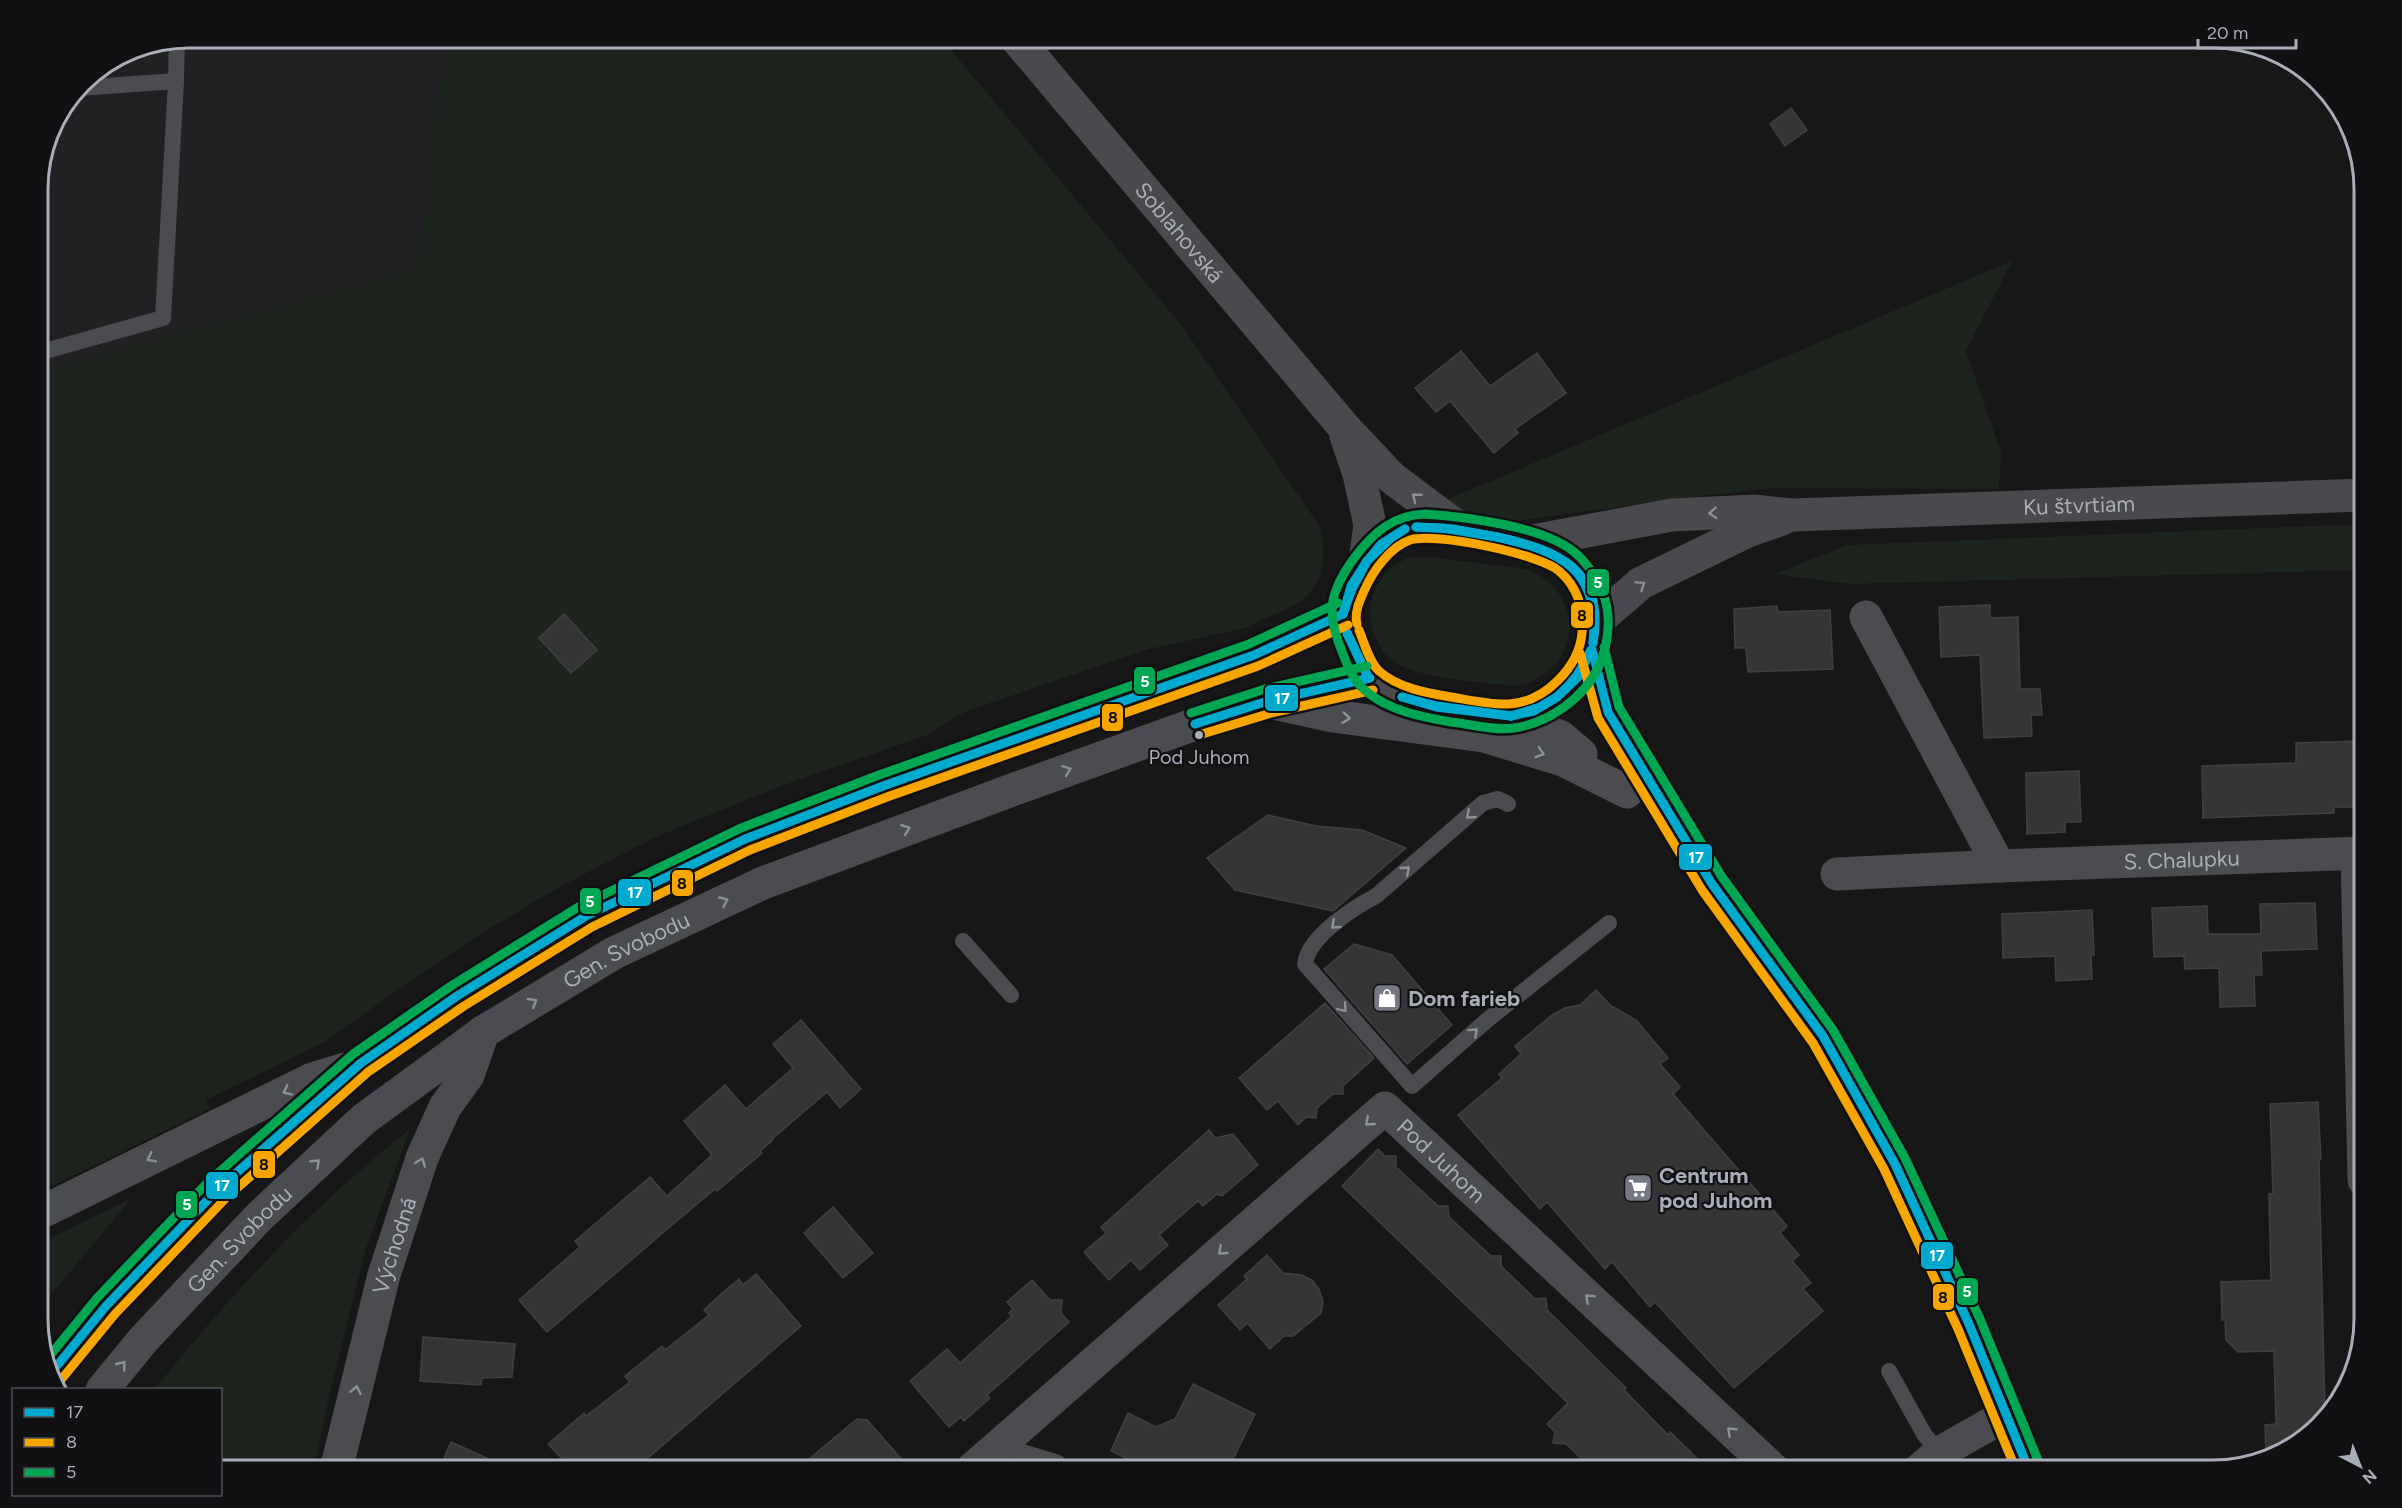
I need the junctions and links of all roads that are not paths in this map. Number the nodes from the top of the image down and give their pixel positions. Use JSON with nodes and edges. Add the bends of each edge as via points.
{"nodes":[{"id":1,"x":1024,"y":48,"type":"edge"},
{"id":2,"x":177,"y":49,"type":"edge"},
{"id":3,"x":176,"y":81,"type":"junction"},
{"id":4,"x":91,"y":87,"type":"edge"},
{"id":5,"x":48,"y":350,"type":"edge"},
{"id":6,"x":1343,"y":426,"type":"junction"},
{"id":7,"x":2354,"y":495,"type":"edge"},
{"id":8,"x":1792,"y":515,"type":"junction"},
{"id":9,"x":1463,"y":531,"type":"junction"},
{"id":10,"x":1522,"y":543,"type":"junction"},
{"id":11,"x":1365,"y":561,"type":"junction"},
{"id":12,"x":1343,"y":614,"type":"junction"},
{"id":13,"x":1866,"y":617,"type":"dead end"},
{"id":14,"x":1594,"y":636,"type":"junction"},
{"id":15,"x":1370,"y":678,"type":"junction"},
{"id":16,"x":1268,"y":701,"type":"junction"},
{"id":17,"x":1511,"y":716,"type":"junction"},
{"id":18,"x":1627,"y":792,"type":"junction"},
{"id":19,"x":1508,"y":804,"type":"dead end"},
{"id":20,"x":2354,"y":853,"type":"edge"},
{"id":21,"x":1999,"y":866,"type":"junction"},
{"id":22,"x":1837,"y":874,"type":"dead end"},
{"id":23,"x":1712,"y":884,"type":"junction"},
{"id":24,"x":1610,"y":923,"type":"dead end"},
{"id":25,"x":963,"y":941,"type":"dead end"},
{"id":26,"x":1011,"y":995,"type":"dead end"},
{"id":27,"x":483,"y":1032,"type":"junction"},
{"id":28,"x":361,"y":1063,"type":"junction"},
{"id":29,"x":48,"y":1209,"type":"edge"},
{"id":30,"x":57,"y":1366,"type":"edge"},
{"id":31,"x":1888,"y":1371,"type":"dead end"},
{"id":32,"x":103,"y":1388,"type":"edge"},
{"id":33,"x":2006,"y":1415,"type":"junction"},
{"id":34,"x":338,"y":1460,"type":"edge"},
{"id":35,"x":983,"y":1460,"type":"edge"},
{"id":36,"x":1763,"y":1460,"type":"edge"},
{"id":37,"x":1929,"y":1460,"type":"edge"},
{"id":38,"x":1932,"y":1460,"type":"edge"},
{"id":39,"x":2025,"y":1460,"type":"edge"}],
"edges":[{"from":1,"to":6,"type":"street","name":"Soblahovská"},
{"from":2,"to":3,"type":"lane"},
{"from":3,"to":4,"type":"lane"},
{"from":3,"to":5,"type":"lane","via":[[163,318]]},
{"from":9,"to":6,"type":"street","name":"Soblahovská","one_way":true,"via":[[1392,478]]},
{"from":6,"to":11,"type":"street","via":[[1370,525]]},
{"from":7,"to":8,"type":"street","name":"Ku štvrtiam"},
{"from":8,"to":10,"type":"street","name":"Ku štvrtiam","one_way":true,"via":[[1754,511],[1672,515]]},
{"from":14,"to":8,"type":"street","name":"Ku štvrtiam","one_way":true,"via":[[1641,583],[1748,531]]},
{"from":9,"to":10,"type":"street","name":"Ku štvrtiam"},
{"from":9,"to":11,"type":"street","name":"Ku štvrtiam","via":[[1406,528]]},
{"from":10,"to":14,"type":"street","name":"Ku štvrtiam","via":[[1549,550],[1579,574],[1592,598]]},
{"from":11,"to":12,"type":"street","name":"Ku štvrtiam"},
{"from":12,"to":15,"type":"street","via":[[1347,634]]},
{"from":12,"to":28,"type":"street","name":"Gen. Svobodu","via":[[1254,655],[745,839],[586,916],[457,996]]},
{"from":13,"to":21,"type":"street"},
{"from":14,"to":17,"type":"street","name":"Ku štvrtiam","via":[[1579,675],[1564,692],[1539,707]]},
{"from":14,"to":23,"type":"street","via":[[1608,712]]},
{"from":15,"to":16,"type":"street","name":"Gen. Svobodu"},
{"from":15,"to":17,"type":"street","name":"Ku štvrtiam","via":[[1421,704]]},
{"from":16,"to":18,"type":"street","one_way":true,"via":[[1332,716],[1484,736],[1563,760]]},
{"from":27,"to":16,"type":"street","name":"Gen. Svobodu","one_way":true,"via":[[614,953],[763,884],[1012,790]]},
{"from":17,"to":18,"type":"street","via":[[1561,737]]},
{"from":18,"to":23,"type":"street"},
{"from":19,"to":24,"type":"lane","one_way":true,"via":[[1498,799],[1483,803],[1376,896],[1356,907],[1316,942],[1306,952],[1305,964],[1412,1086]]},
{"from":20,"to":21,"type":"street","name":"S. Chalupku"},
{"from":21,"to":22,"type":"street","name":"S. Chalupku"},
{"from":23,"to":33,"type":"street","via":[[1823,1036],[1895,1164],[1969,1323]]},
{"from":25,"to":26,"type":"lane"},
{"from":32,"to":27,"type":"street","name":"Gen. Svobodu","one_way":true,"via":[[259,1217],[364,1119]]},
{"from":34,"to":27,"type":"street","name":"Východná","one_way":true,"via":[[384,1275],[422,1158],[446,1107],[468,1075]]},
{"from":28,"to":29,"type":"street","one_way":true,"via":[[312,1079]]},
{"from":28,"to":30,"type":"street","name":"Gen. Svobodu","via":[[218,1189],[106,1306]]},
{"from":31,"to":37,"type":"lane","via":[[1924,1434]]},
{"from":33,"to":38,"type":"street"},
{"from":33,"to":39,"type":"street"},
{"from":36,"to":35,"type":"street","name":"Pod Juhom","one_way":true,"via":[[1385,1108]]}]}
